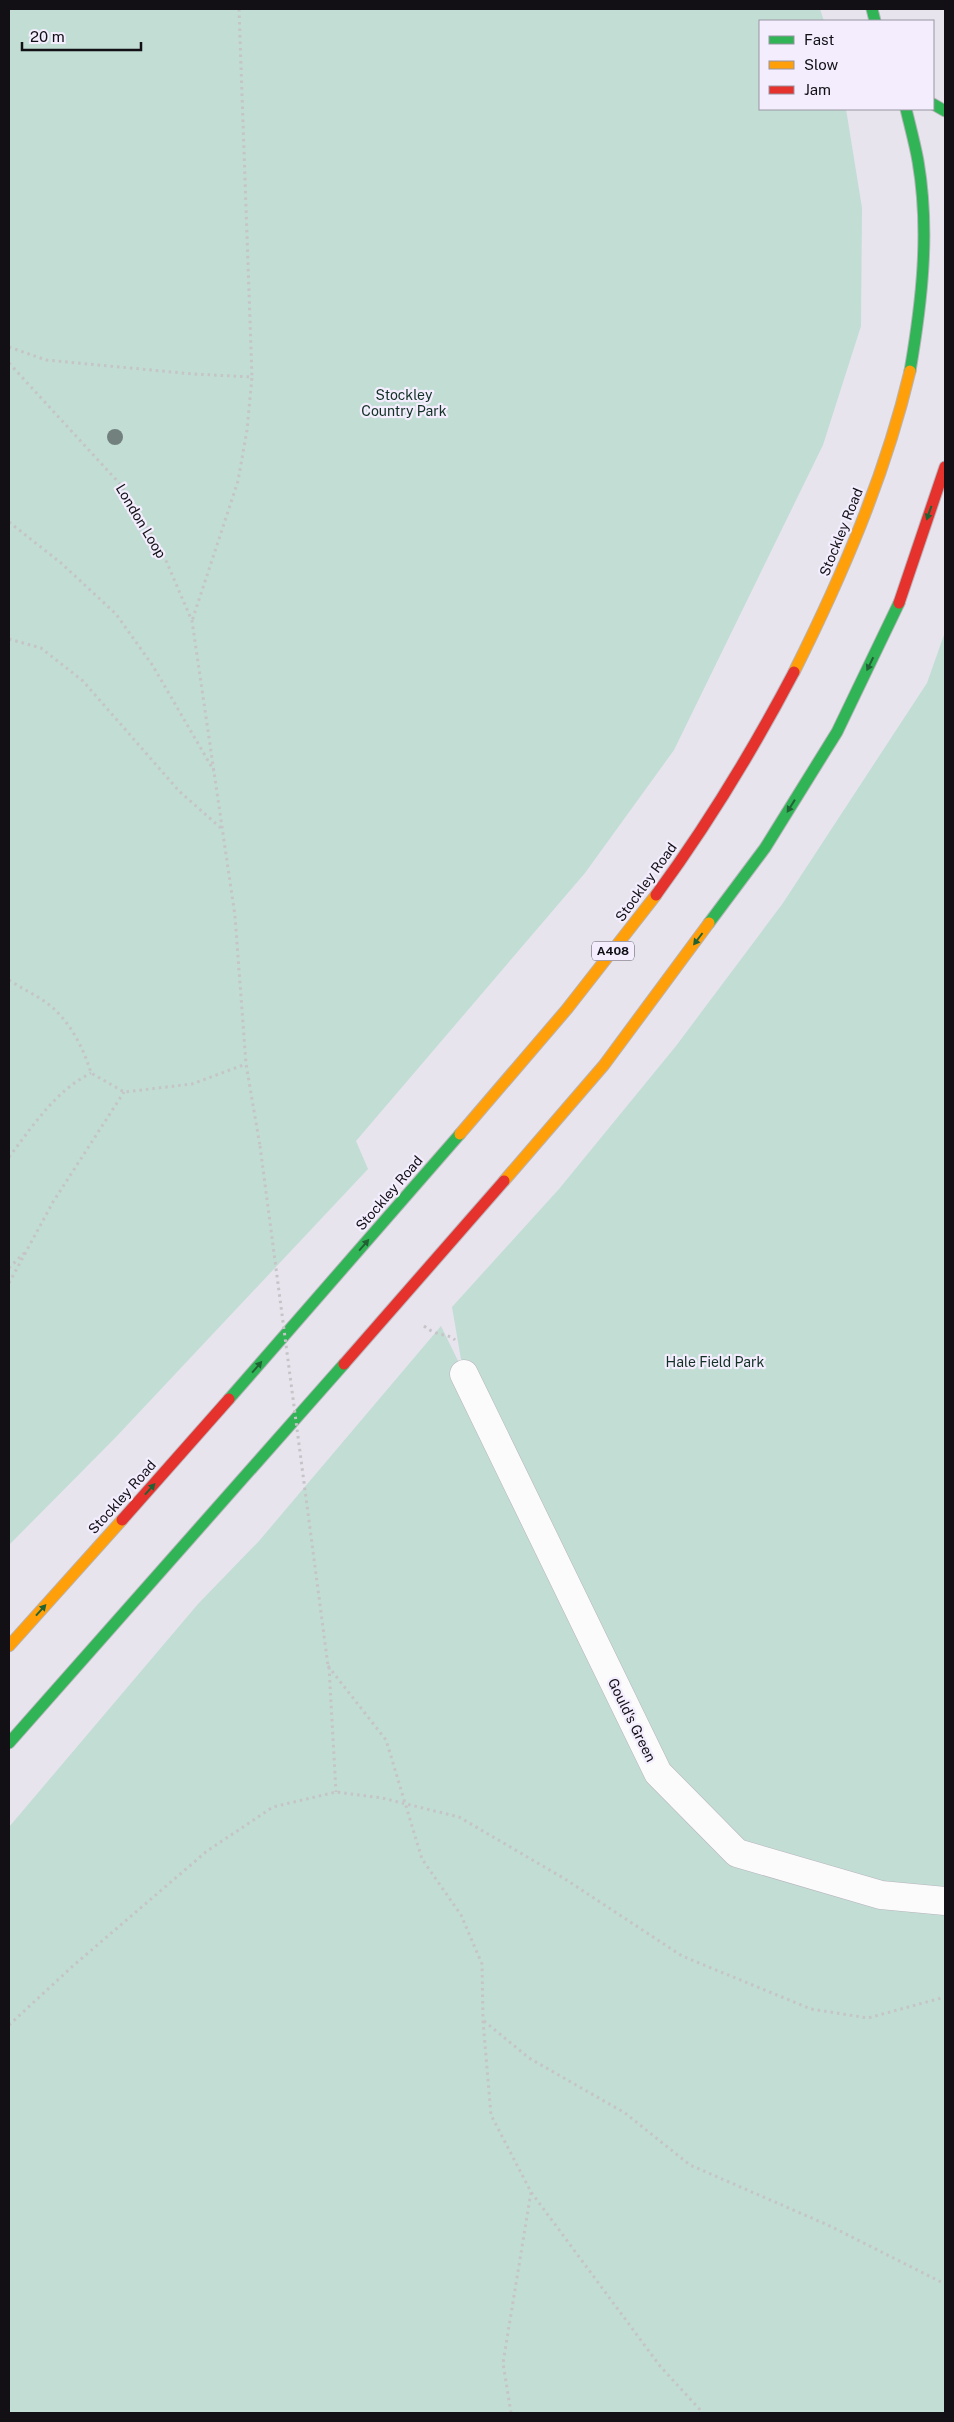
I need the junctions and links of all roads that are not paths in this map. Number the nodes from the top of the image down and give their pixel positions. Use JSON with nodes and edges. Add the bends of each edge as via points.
{"nodes":[{"id":1,"x":934,"y":105,"type":"edge"},
{"id":2,"x":906,"y":110,"type":"edge"},
{"id":3,"x":945,"y":111,"type":"edge"},
{"id":4,"x":945,"y":467,"type":"edge"},
{"id":5,"x":464,"y":1374,"type":"dead end"},
{"id":6,"x":9,"y":1646,"type":"edge"},
{"id":7,"x":9,"y":1743,"type":"edge"},
{"id":8,"x":945,"y":1901,"type":"edge"}],
"edges":[{"from":1,"to":3,"type":"main road"},
{"from":6,"to":2,"type":"main road","name":"Stockley Road","number":"A408","one_way":true,"via":[[346,1265],[590,981],[702,830],[771,718],[845,564],[893,440],[907,387],[922,300],[925,233],[921,186]]},
{"from":4,"to":7,"type":"main road","one_way":true,"via":[[897,608],[837,732],[765,848],[604,1065],[254,1468]]},
{"from":5,"to":8,"type":"street","name":"Gould's Green","via":[[658,1773],[737,1853],[881,1895]]}]}
